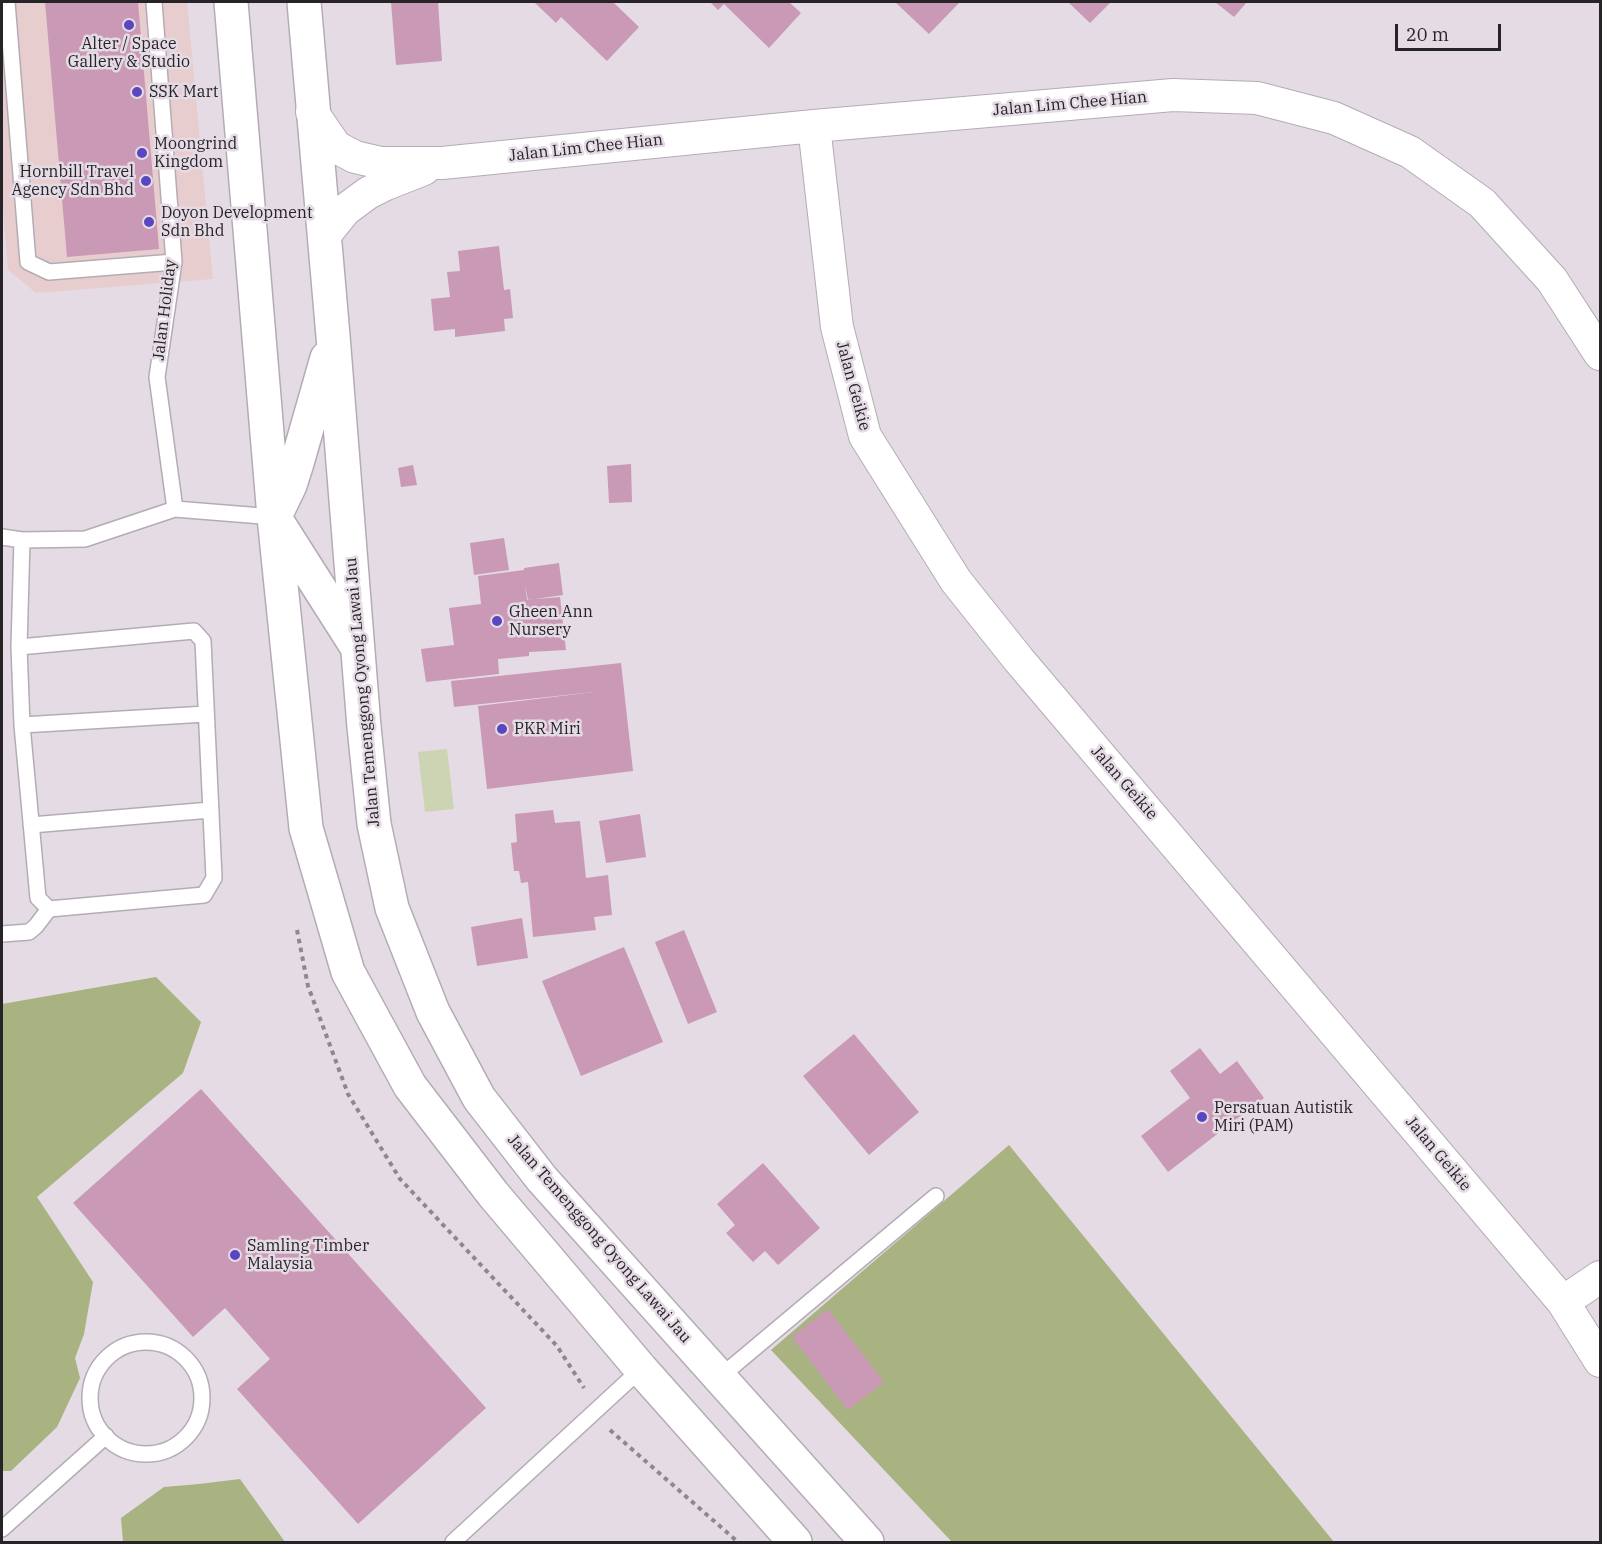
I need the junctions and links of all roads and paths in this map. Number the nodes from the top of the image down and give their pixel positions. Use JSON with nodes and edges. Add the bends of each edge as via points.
{"nodes":[{"id":1,"x":7,"y":2,"type":"edge"},
{"id":2,"x":154,"y":2,"type":"edge"},
{"id":3,"x":231,"y":2,"type":"edge"},
{"id":4,"x":304,"y":2,"type":"edge"},
{"id":5,"x":312,"y":112,"type":"junction"},
{"id":6,"x":814,"y":126,"type":"junction"},
{"id":7,"x":442,"y":163,"type":"junction"},
{"id":8,"x":324,"y":236,"type":"junction"},
{"id":9,"x":174,"y":262,"type":"junction"},
{"id":10,"x":333,"y":336,"type":"junction"},
{"id":11,"x":1600,"y":354,"type":"edge"},
{"id":12,"x":175,"y":509,"type":"junction"},
{"id":13,"x":274,"y":516,"type":"junction"},
{"id":14,"x":2,"y":537,"type":"edge"},
{"id":15,"x":22,"y":540,"type":"junction"},
{"id":16,"x":20,"y":646,"type":"junction"},
{"id":17,"x":357,"y":648,"type":"junction"},
{"id":18,"x":206,"y":714,"type":"junction"},
{"id":19,"x":22,"y":725,"type":"junction"},
{"id":20,"x":211,"y":810,"type":"junction"},
{"id":21,"x":31,"y":825,"type":"junction"},
{"id":22,"x":49,"y":909,"type":"junction"},
{"id":23,"x":2,"y":934,"type":"edge"},
{"id":24,"x":936,"y":1196,"type":"dead end"},
{"id":25,"x":1600,"y":1277,"type":"edge"},
{"id":26,"x":1563,"y":1302,"type":"junction"},
{"id":27,"x":1600,"y":1361,"type":"edge"},
{"id":28,"x":641,"y":1369,"type":"junction"},
{"id":29,"x":720,"y":1377,"type":"junction"},
{"id":30,"x":106,"y":1436,"type":"junction"},
{"id":31,"x":2,"y":1528,"type":"edge"},
{"id":32,"x":453,"y":1542,"type":"edge"},
{"id":33,"x":795,"y":1542,"type":"edge"},
{"id":34,"x":867,"y":1542,"type":"edge"}],
"edges":[{"from":1,"to":9,"type":"lane","via":[[28,262],[49,272]]},
{"from":2,"to":9,"type":"lane","name":"Jalan Holiday"},
{"from":3,"to":13,"type":"main road"},
{"from":4,"to":5,"type":"main road","name":"Jalan Temenggong Oyong Lawai Jau"},
{"from":5,"to":7,"type":"street","name":"Jalan Lim Chee Hian","via":[[336,147],[355,157],[381,163]]},
{"from":5,"to":8,"type":"main road","name":"Jalan Temenggong Oyong Lawai Jau"},
{"from":6,"to":7,"type":"street","name":"Jalan Lim Chee Hian"},
{"from":6,"to":11,"type":"street","name":"Jalan Lim Chee Hian","via":[[1173,94],[1257,98],[1334,118],[1410,152],[1482,203],[1552,280]]},
{"from":6,"to":26,"type":"street","name":"Jalan Geikie","via":[[837,327],[866,436],[956,581]]},
{"from":7,"to":8,"type":"street","name":"Jalan Lim Chee Hian","via":[[368,194],[345,210]]},
{"from":8,"to":10,"type":"main road","name":"Jalan Temenggong Oyong Lawai Jau"},
{"from":9,"to":12,"type":"lane","name":"Jalan Holiday","via":[[156,377]]},
{"from":10,"to":13,"type":"main road","via":[[290,485]]},
{"from":10,"to":17,"type":"main road","name":"Jalan Temenggong Oyong Lawai Jau"},
{"from":12,"to":13,"type":"lane"},
{"from":12,"to":15,"type":"lane","via":[[85,539]]},
{"from":13,"to":17,"type":"main road"},
{"from":13,"to":28,"type":"main road","via":[[306,828],[348,972],[410,1086],[493,1194]]},
{"from":14,"to":15,"type":"lane"},
{"from":15,"to":16,"type":"lane"},
{"from":16,"to":18,"type":"lane","via":[[194,631],[203,640]]},
{"from":16,"to":19,"type":"lane"},
{"from":17,"to":29,"type":"main road","name":"Jalan Temenggong Oyong Lawai Jau","via":[[376,834],[392,908],[433,1012],[480,1098],[542,1179]]},
{"from":18,"to":19,"type":"lane"},
{"from":18,"to":20,"type":"lane"},
{"from":19,"to":21,"type":"lane"},
{"from":20,"to":21,"type":"lane"},
{"from":20,"to":22,"type":"lane","via":[[214,878],[204,895]]},
{"from":21,"to":22,"type":"lane","via":[[38,898]]},
{"from":22,"to":23,"type":"lane","via":[[29,932]]},
{"from":24,"to":29,"type":"lane"},
{"from":25,"to":26,"type":"street"},
{"from":26,"to":27,"type":"street","name":"Jalan Geikie"},
{"from":28,"to":32,"type":"lane"},
{"from":28,"to":33,"type":"main road"},
{"from":29,"to":34,"type":"main road","name":"Jalan Temenggong Oyong Lawai Jau"},
{"from":30,"to":30,"type":"lane","via":[[92,1412],[90,1394],[95,1375],[106,1359],[122,1347],[140,1342],[160,1343],[192,1364],[203,1400],[199,1418],[177,1445],[143,1454],[126,1450]]},
{"from":30,"to":31,"type":"lane"}]}
